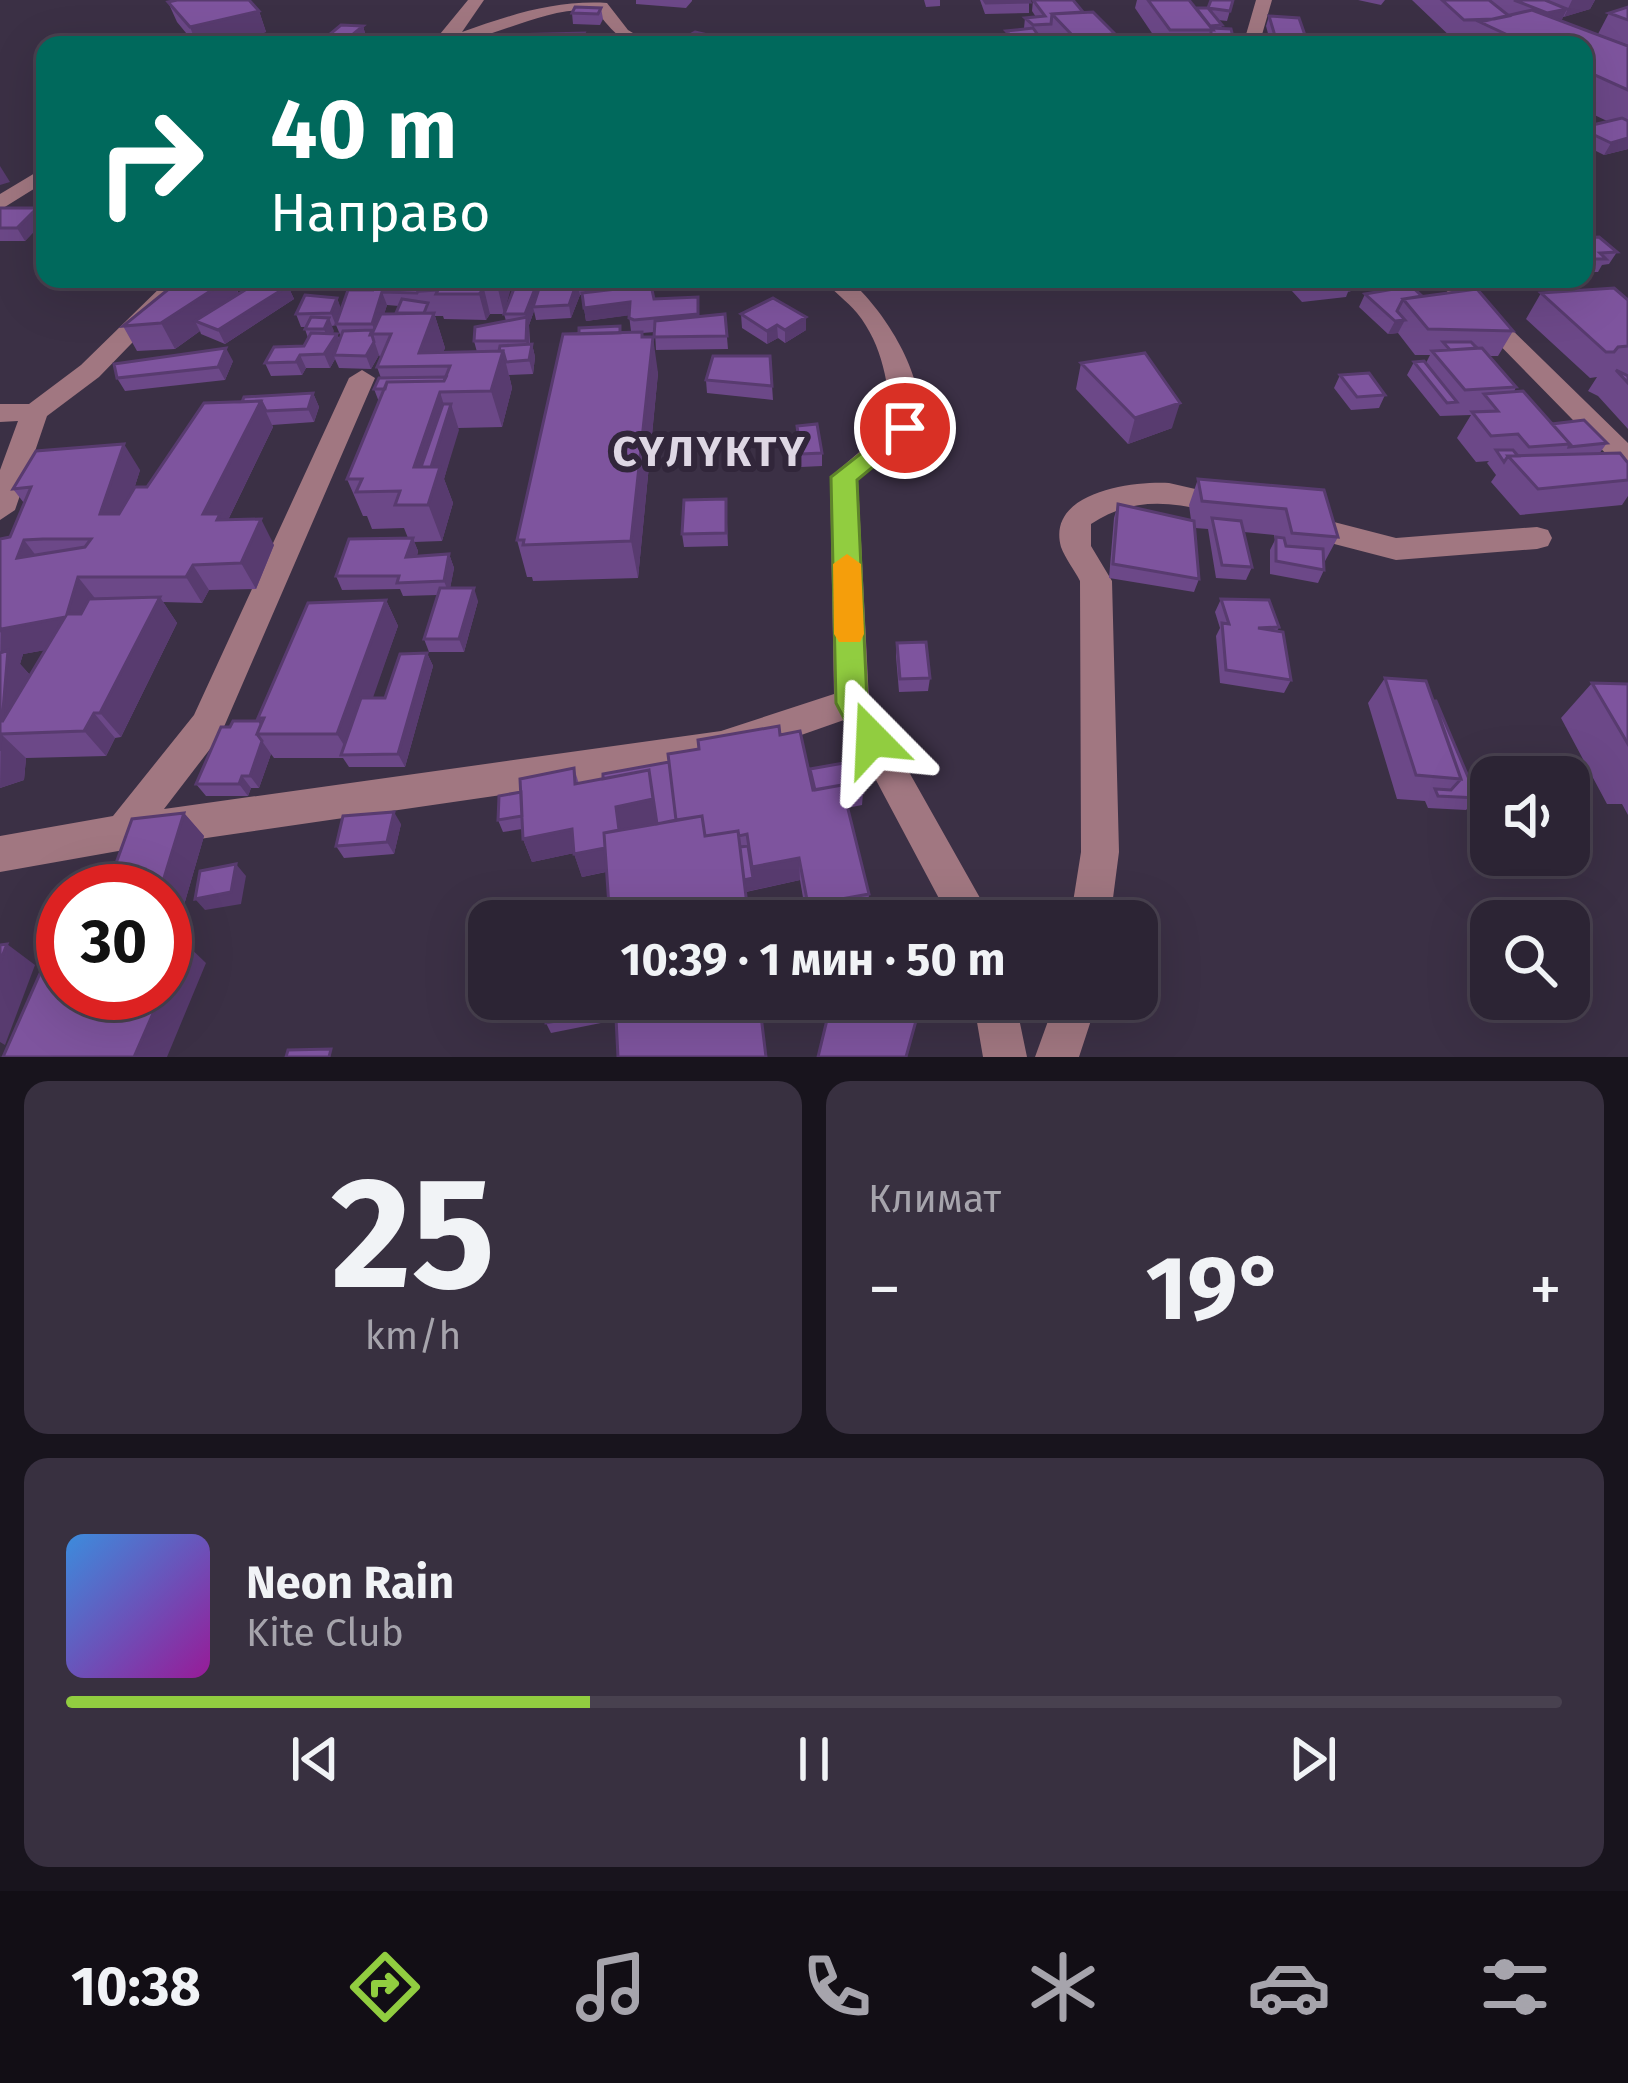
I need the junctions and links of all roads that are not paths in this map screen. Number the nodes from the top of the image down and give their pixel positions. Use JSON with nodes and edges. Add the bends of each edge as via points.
{"nodes":[{"id":1,"x":476,"y":0,"type":"edge"},
{"id":2,"x":1264,"y":0,"type":"edge"},
{"id":3,"x":448,"y":36,"type":"edge"},
{"id":4,"x":465,"y":36,"type":"edge"},
{"id":5,"x":628,"y":36,"type":"edge"},
{"id":6,"x":1254,"y":36,"type":"edge"},
{"id":7,"x":36,"y":179,"type":"edge"},
{"id":8,"x":0,"y":204,"type":"edge"},
{"id":9,"x":173,"y":288,"type":"edge"},
{"id":10,"x":847,"y":288,"type":"edge"},
{"id":11,"x":1456,"y":288,"type":"edge"},
{"id":12,"x":362,"y":378,"type":"dead end"},
{"id":13,"x":35,"y":412,"type":"junction"},
{"id":14,"x":0,"y":413,"type":"edge"},
{"id":15,"x":1628,"y":459,"type":"edge"},
{"id":16,"x":0,"y":510,"type":"edge"},
{"id":17,"x":1538,"y":538,"type":"dead end"},
{"id":18,"x":852,"y":703,"type":"junction"},
{"id":19,"x":124,"y":832,"type":"junction"},
{"id":20,"x":0,"y":854,"type":"edge"},
{"id":21,"x":961,"y":900,"type":"edge"},
{"id":22,"x":1093,"y":900,"type":"edge"},
{"id":23,"x":998,"y":1020,"type":"edge"},
{"id":24,"x":1070,"y":1020,"type":"edge"},
{"id":25,"x":1005,"y":1057,"type":"edge"},
{"id":26,"x":1057,"y":1057,"type":"edge"}],
"edges":[{"from":1,"to":3,"type":"street"},
{"from":2,"to":6,"type":"street"},
{"from":4,"to":5,"type":"street","via":[[562,3],[601,6]]},
{"from":7,"to":8,"type":"street"},
{"from":9,"to":13,"type":"street","via":[[91,371]]},
{"from":10,"to":18,"type":"street","via":[[897,357],[905,428],[844,477]]},
{"from":11,"to":15,"type":"street"},
{"from":12,"to":19,"type":"street","via":[[207,725]]},
{"from":13,"to":14,"type":"street"},
{"from":13,"to":16,"type":"street"},
{"from":17,"to":22,"type":"street","via":[[1396,549],[1162,489],[1100,501],[1076,519],[1076,546],[1096,581],[1100,852]]},
{"from":18,"to":19,"type":"street","via":[[721,747]]},
{"from":18,"to":21,"type":"street"},
{"from":19,"to":20,"type":"street"},
{"from":23,"to":25,"type":"street"},
{"from":24,"to":26,"type":"street"}]}
